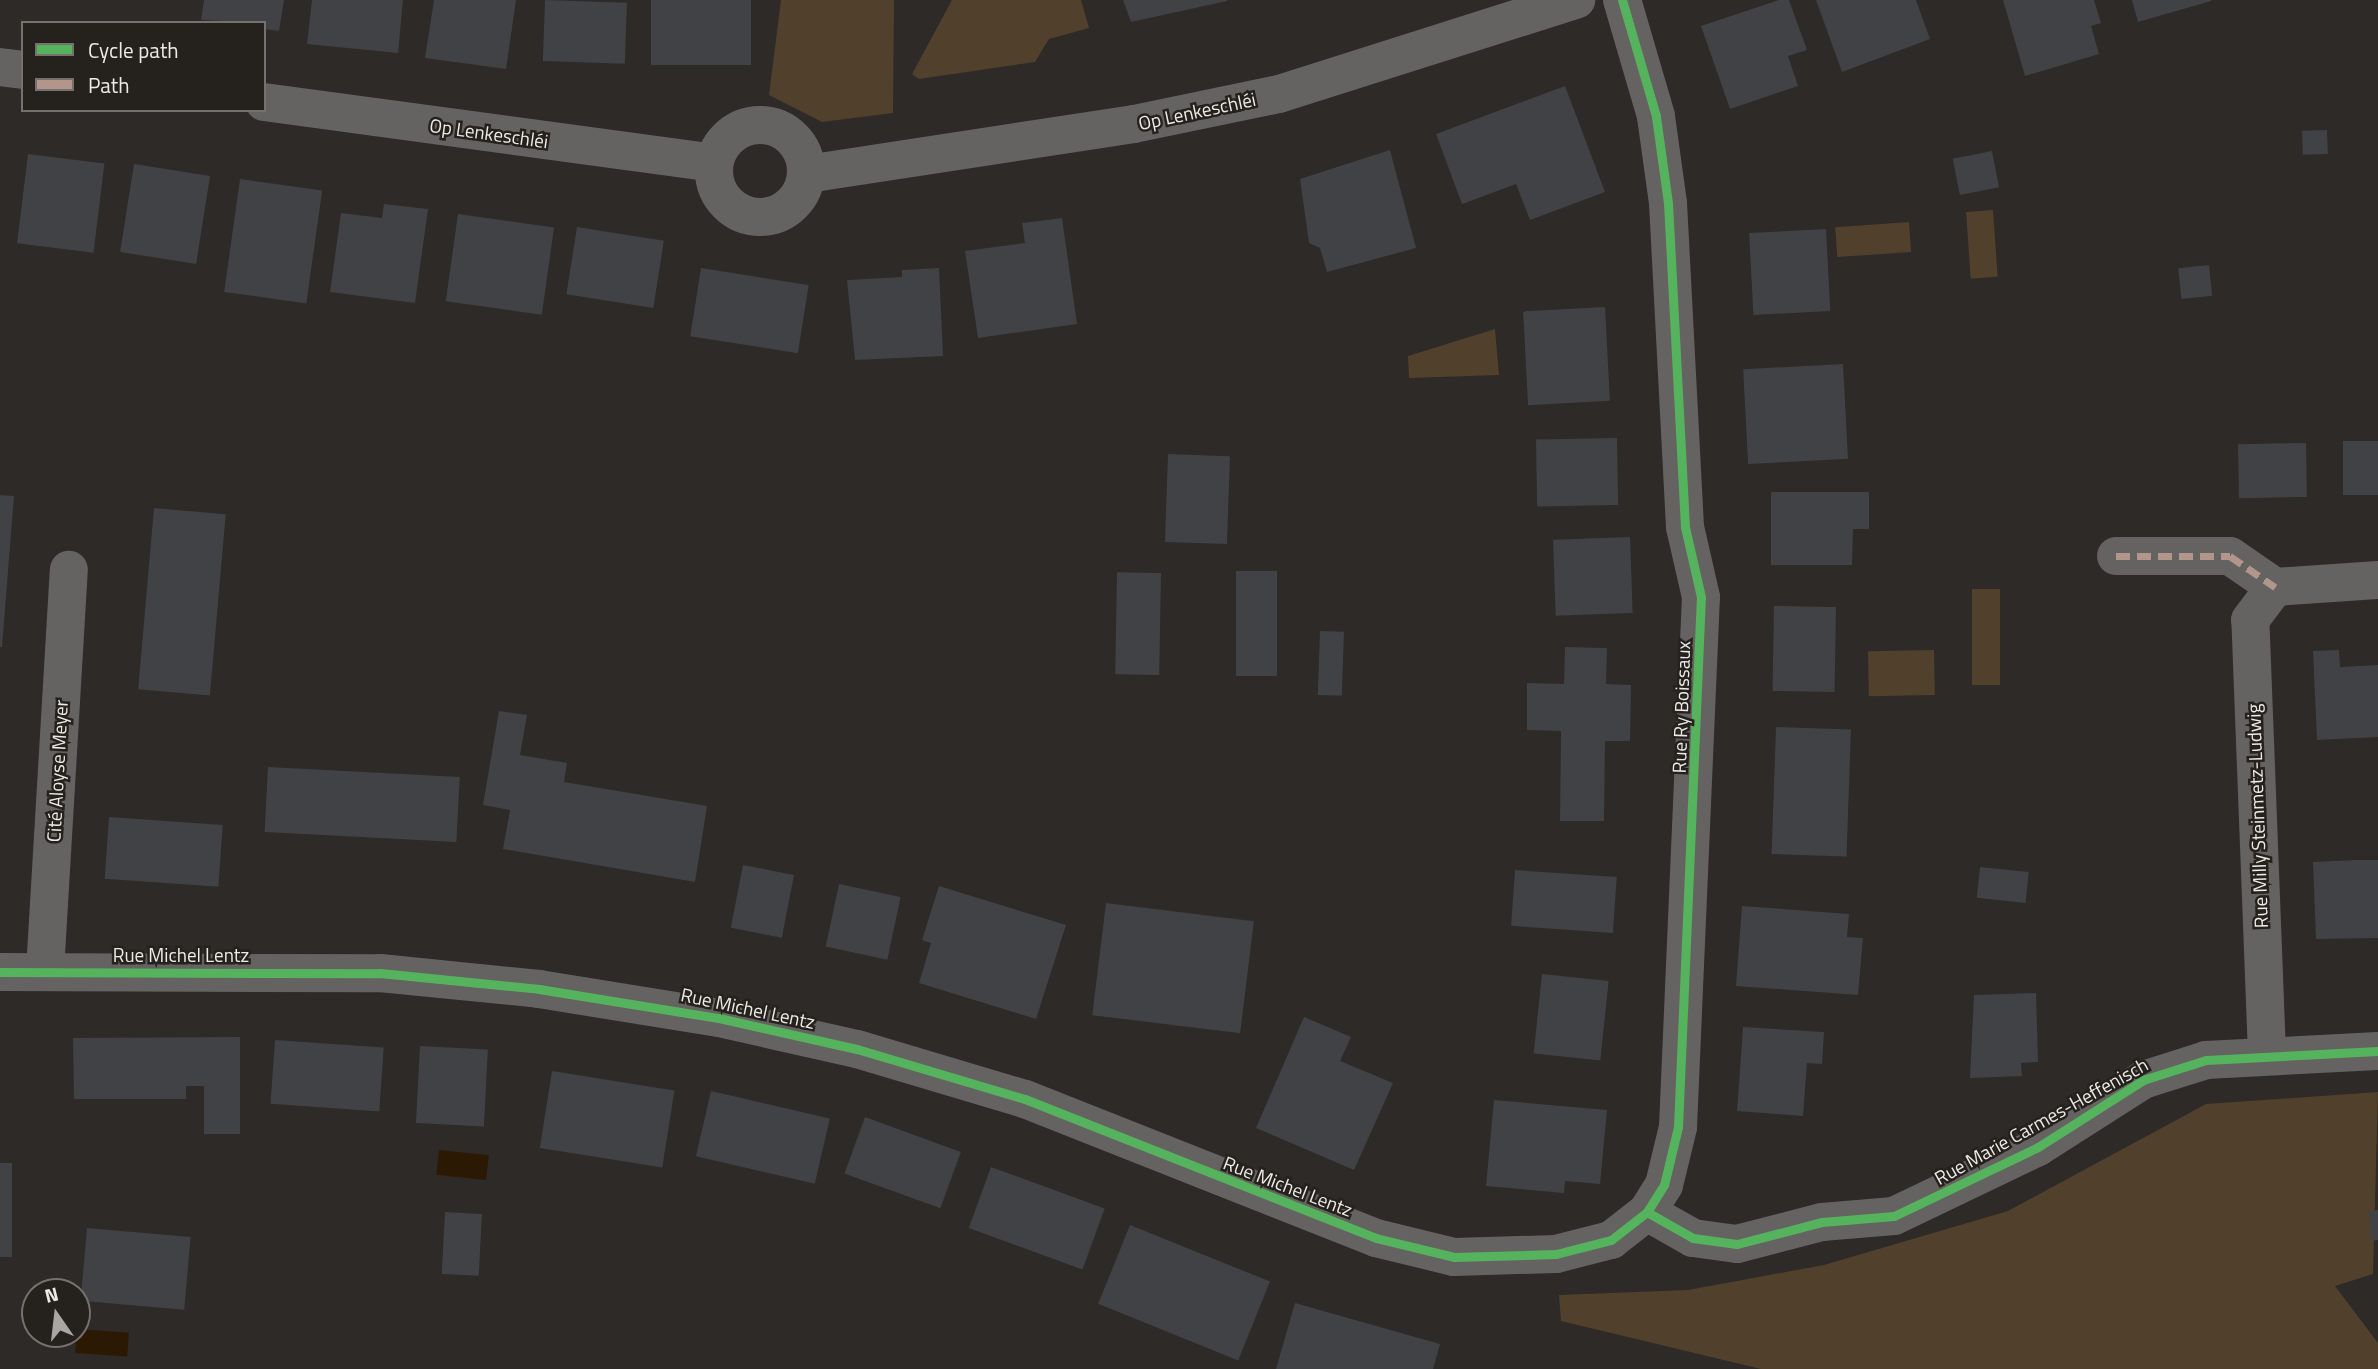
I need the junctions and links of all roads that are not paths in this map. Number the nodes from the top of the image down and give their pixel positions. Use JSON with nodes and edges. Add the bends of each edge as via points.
{"nodes":[{"id":1,"x":1576,"y":0,"type":"edge"},
{"id":2,"x":1622,"y":0,"type":"edge"},
{"id":3,"x":0,"y":67,"type":"edge"},
{"id":4,"x":21,"y":70,"type":"edge"},
{"id":5,"x":266,"y":102,"type":"edge"},
{"id":6,"x":714,"y":163,"type":"junction"},
{"id":7,"x":807,"y":174,"type":"junction"},
{"id":8,"x":2116,"y":556,"type":"dead end"},
{"id":9,"x":69,"y":570,"type":"dead end"},
{"id":10,"x":2378,"y":580,"type":"edge"},
{"id":11,"x":2275,"y":587,"type":"junction"},
{"id":12,"x":45,"y":971,"type":"junction"},
{"id":13,"x":0,"y":972,"type":"edge"},
{"id":14,"x":2378,"y":1051,"type":"edge"},
{"id":15,"x":2267,"y":1054,"type":"junction"},
{"id":16,"x":1647,"y":1212,"type":"junction"},
{"id":17,"x":1454,"y":1257,"type":"joint"}],
"edges":[{"from":1,"to":7,"type":"street","name":"Op Lenkeschléi","via":[[1279,94],[1134,124]]},
{"from":2,"to":16,"type":"street","name":"Rue Ry Boissaux","via":[[1656,116],[1666,191],[1685,527],[1701,597],[1678,1127],[1664,1185]]},
{"from":3,"to":4,"type":"street"},
{"from":5,"to":6,"type":"street","name":"Op Lenkeschléi"},
{"from":6,"to":7,"type":"street","via":[[733,134],[768,125],[792,137]]},
{"from":6,"to":7,"type":"street","via":[[718,192],[727,205],[754,218],[769,217],[795,201]]},
{"from":8,"to":11,"type":"street","via":[[2230,556]]},
{"from":9,"to":12,"type":"street","name":"Cité Aloyse Meyer"},
{"from":10,"to":11,"type":"street"},
{"from":11,"to":15,"type":"street","name":"Rue Milly Steinmetz-Ludwig","via":[[2250,620]]},
{"from":12,"to":13,"type":"street","name":"Rue Michel Lentz"},
{"from":12,"to":17,"type":"street","name":"Rue Michel Lentz","via":[[380,973],[538,989],[719,1018],[858,1049],[1025,1099],[1376,1238]]},
{"from":14,"to":15,"type":"street","name":"Rue Marie Carmes-Heffenisch"},
{"from":15,"to":16,"type":"street","name":"Rue Marie Carmes-Heffenisch","via":[[2206,1060],[2143,1080],[2038,1147],[1894,1216],[1822,1222],[1737,1244],[1693,1238]]},
{"from":16,"to":17,"type":"street","name":"Rue Ry Boissaux","via":[[1611,1240],[1556,1254]]}]}
